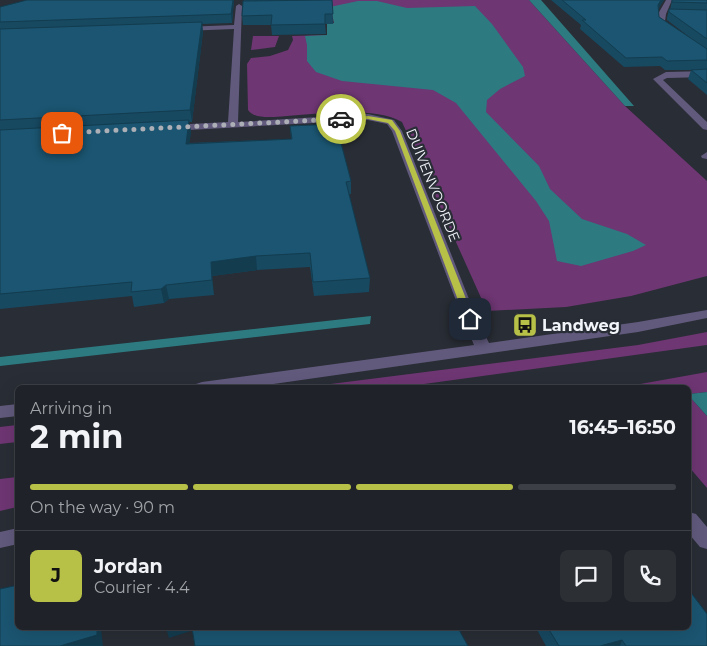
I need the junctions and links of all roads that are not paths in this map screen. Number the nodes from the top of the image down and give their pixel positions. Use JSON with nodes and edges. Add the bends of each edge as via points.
{"nodes":[{"id":1,"x":669,"y":0,"type":"edge"},
{"id":2,"x":243,"y":4,"type":"edge"},
{"id":3,"x":238,"y":27,"type":"junction"},
{"id":4,"x":174,"y":29,"type":"edge"},
{"id":5,"x":707,"y":56,"type":"edge"},
{"id":6,"x":707,"y":74,"type":"edge"},
{"id":7,"x":233,"y":125,"type":"junction"},
{"id":8,"x":707,"y":127,"type":"edge"},
{"id":9,"x":160,"y":129,"type":"edge"},
{"id":10,"x":707,"y":314,"type":"edge"},
{"id":11,"x":484,"y":349,"type":"junction"},
{"id":12,"x":224,"y":385,"type":"edge"},
{"id":13,"x":15,"y":410,"type":"edge"},
{"id":14,"x":0,"y":412,"type":"edge"},
{"id":15,"x":691,"y":522,"type":"edge"},
{"id":16,"x":15,"y":537,"type":"edge"},
{"id":17,"x":0,"y":540,"type":"edge"},
{"id":18,"x":707,"y":541,"type":"edge"}],
"edges":[{"from":1,"to":5,"type":"street","via":[[660,22]]},
{"from":2,"to":3,"type":"street"},
{"from":3,"to":4,"type":"street"},
{"from":3,"to":7,"type":"street"},
{"from":6,"to":8,"type":"street","via":[[666,75],[657,79]]},
{"from":7,"to":9,"type":"street"},
{"from":7,"to":11,"type":"street","name":"DUIVENVOORDE","via":[[368,117],[390,122],[397,131]]},
{"from":10,"to":11,"type":"street"},
{"from":11,"to":12,"type":"street"},
{"from":13,"to":14,"type":"street"},
{"from":15,"to":18,"type":"street"},
{"from":16,"to":17,"type":"street"}]}
